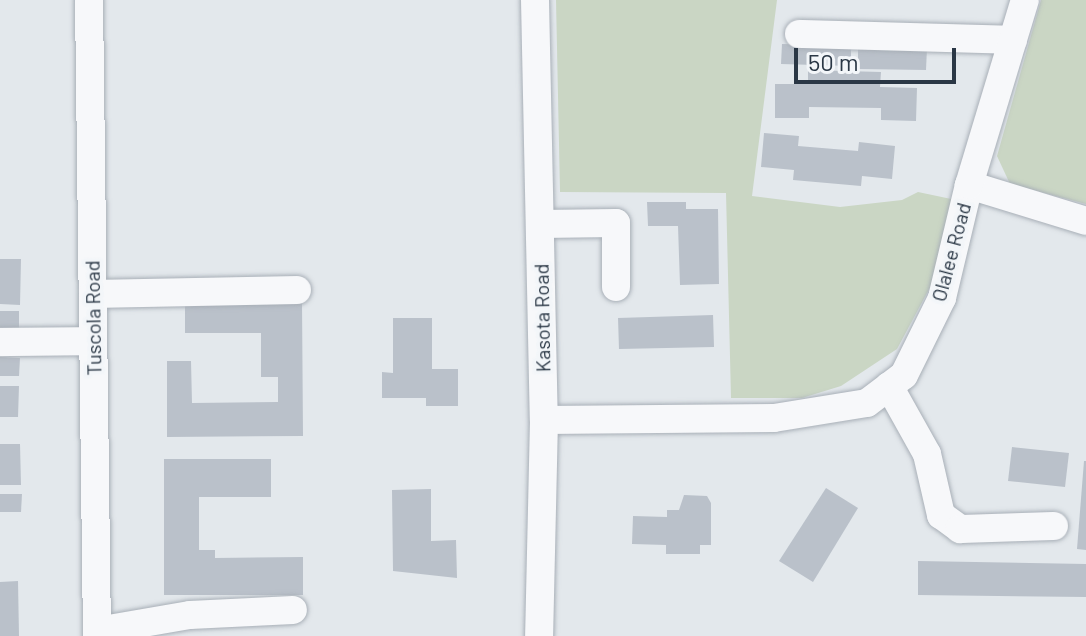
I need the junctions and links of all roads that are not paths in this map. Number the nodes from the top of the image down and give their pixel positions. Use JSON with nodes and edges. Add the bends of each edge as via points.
{"nodes":[{"id":1,"x":89,"y":0,"type":"edge"},
{"id":2,"x":535,"y":0,"type":"edge"},
{"id":3,"x":1025,"y":0,"type":"edge"},
{"id":4,"x":799,"y":34,"type":"dead end"},
{"id":5,"x":1013,"y":40,"type":"junction"},
{"id":6,"x":969,"y":185,"type":"junction"},
{"id":7,"x":1086,"y":221,"type":"edge"},
{"id":8,"x":540,"y":224,"type":"junction"},
{"id":9,"x":616,"y":287,"type":"dead end"},
{"id":10,"x":297,"y":290,"type":"dead end"},
{"id":11,"x":93,"y":294,"type":"junction"},
{"id":12,"x":93,"y":341,"type":"junction"},
{"id":13,"x":0,"y":342,"type":"edge"},
{"id":14,"x":889,"y":386,"type":"junction"},
{"id":15,"x":544,"y":420,"type":"junction"},
{"id":16,"x":1054,"y":526,"type":"dead end"},
{"id":17,"x":293,"y":610,"type":"dead end"},
{"id":18,"x":97,"y":633,"type":"edge"},
{"id":19,"x":539,"y":636,"type":"edge"}],
"edges":[{"from":1,"to":11,"type":"street","name":"Tuscola Road"},
{"from":2,"to":8,"type":"street","name":"Kasota Road"},
{"from":3,"to":5,"type":"street","name":"Olalee Road"},
{"from":4,"to":5,"type":"street"},
{"from":5,"to":6,"type":"street","name":"Olalee Road"},
{"from":6,"to":7,"type":"street"},
{"from":6,"to":14,"type":"street","name":"Olalee Road","via":[[942,298],[904,375]]},
{"from":8,"to":9,"type":"street","via":[[616,223]]},
{"from":8,"to":15,"type":"street","name":"Kasota Road"},
{"from":10,"to":11,"type":"street"},
{"from":11,"to":12,"type":"street","name":"Tuscola Road"},
{"from":12,"to":13,"type":"street"},
{"from":12,"to":18,"type":"street","name":"Tuscola Road"},
{"from":14,"to":15,"type":"street","name":"Olalee Road","via":[[867,403],[774,418]]},
{"from":14,"to":16,"type":"street","via":[[927,454],[941,515],[960,529]]},
{"from":15,"to":19,"type":"street","name":"Kasota Road"},
{"from":17,"to":18,"type":"street","via":[[190,615]]}]}
